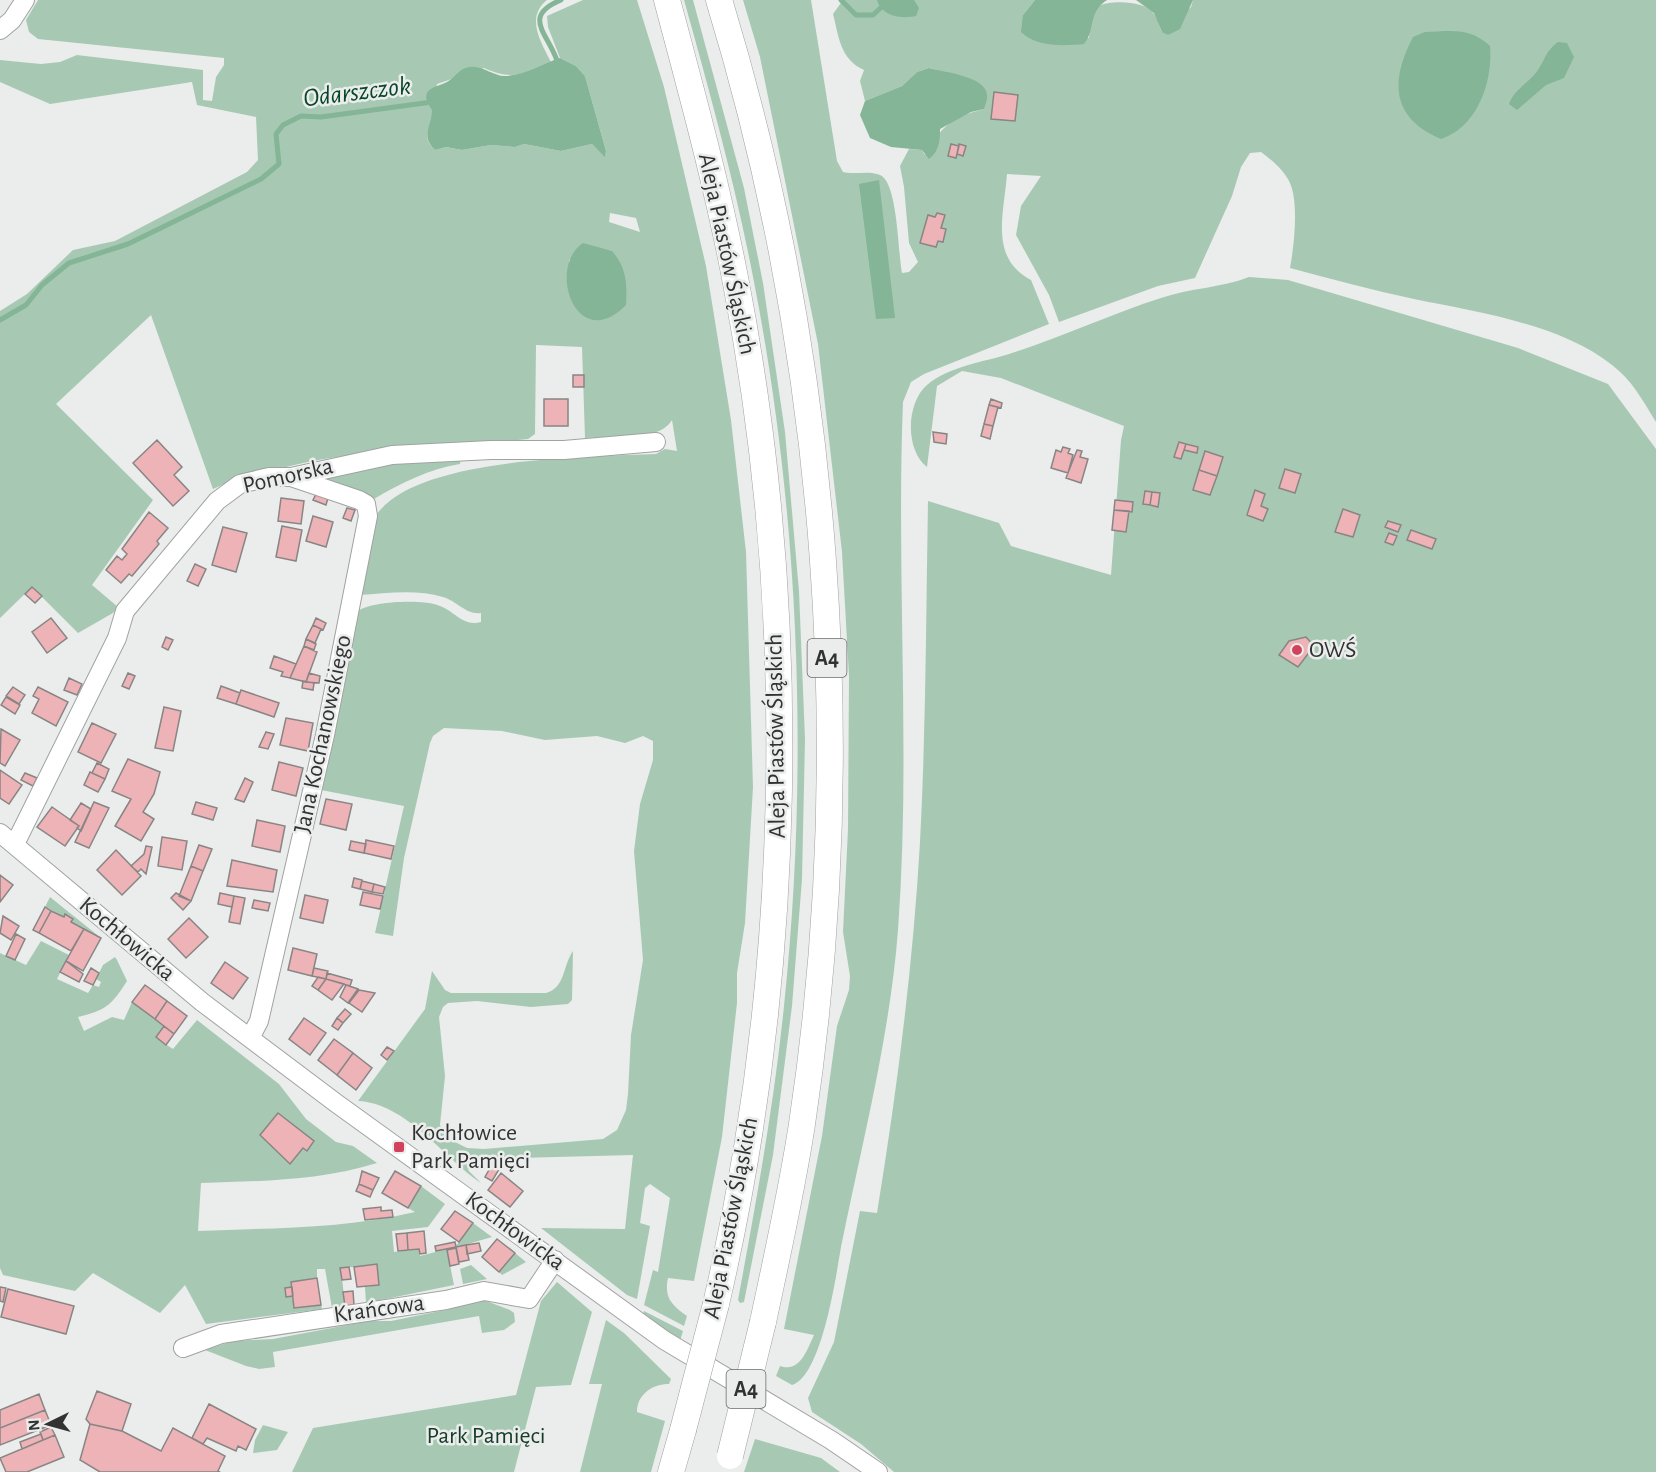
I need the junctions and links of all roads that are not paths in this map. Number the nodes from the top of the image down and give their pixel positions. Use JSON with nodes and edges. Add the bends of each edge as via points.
{"nodes":[{"id":1,"x":25,"y":0,"type":"edge"},
{"id":2,"x":667,"y":0,"type":"edge"},
{"id":3,"x":719,"y":0,"type":"edge"},
{"id":4,"x":0,"y":30,"type":"edge"},
{"id":5,"x":656,"y":442,"type":"dead end"},
{"id":6,"x":291,"y":477,"type":"junction"},
{"id":7,"x":0,"y":833,"type":"edge"},
{"id":8,"x":15,"y":844,"type":"junction"},
{"id":9,"x":250,"y":1038,"type":"junction"},
{"id":10,"x":555,"y":1260,"type":"junction"},
{"id":11,"x":183,"y":1348,"type":"dead end"},
{"id":12,"x":728,"y":1464,"type":"edge"},
{"id":13,"x":671,"y":1472,"type":"edge"},
{"id":14,"x":878,"y":1472,"type":"edge"}],
"edges":[{"from":1,"to":4,"type":"street"},
{"from":2,"to":13,"type":"highway","name":"Aleja Piastów Śląskich","number":"A4","bridge":true,"via":[[721,208],[748,352],[763,459],[777,671],[777,845],[763,1042],[733,1234]]},
{"from":3,"to":12,"type":"highway","name":"Aleja Piastów Śląskich","number":"A4","bridge":true,"via":[[759,143],[779,234],[809,428],[819,518],[830,797],[812,1044],[792,1187]]},
{"from":5,"to":6,"type":"street","name":"Pomorska","via":[[564,450],[392,455]]},
{"from":6,"to":8,"type":"street","name":"Pomorska","via":[[240,484],[217,501],[125,610],[117,638]]},
{"from":6,"to":9,"type":"street","name":"Jana Kochanowskiego","via":[[359,500],[366,504],[368,516],[325,735],[259,1021]]},
{"from":7,"to":8,"type":"street","name":"Kochłowicka"},
{"from":8,"to":9,"type":"street","name":"Kochłowicka"},
{"from":9,"to":10,"type":"street","name":"Kochłowicka"},
{"from":10,"to":11,"type":"street","name":"Krańcowa","via":[[529,1299],[476,1291],[446,1300],[221,1335]]},
{"from":10,"to":14,"type":"street","name":"Kochłowicka","via":[[664,1340]]}]}
